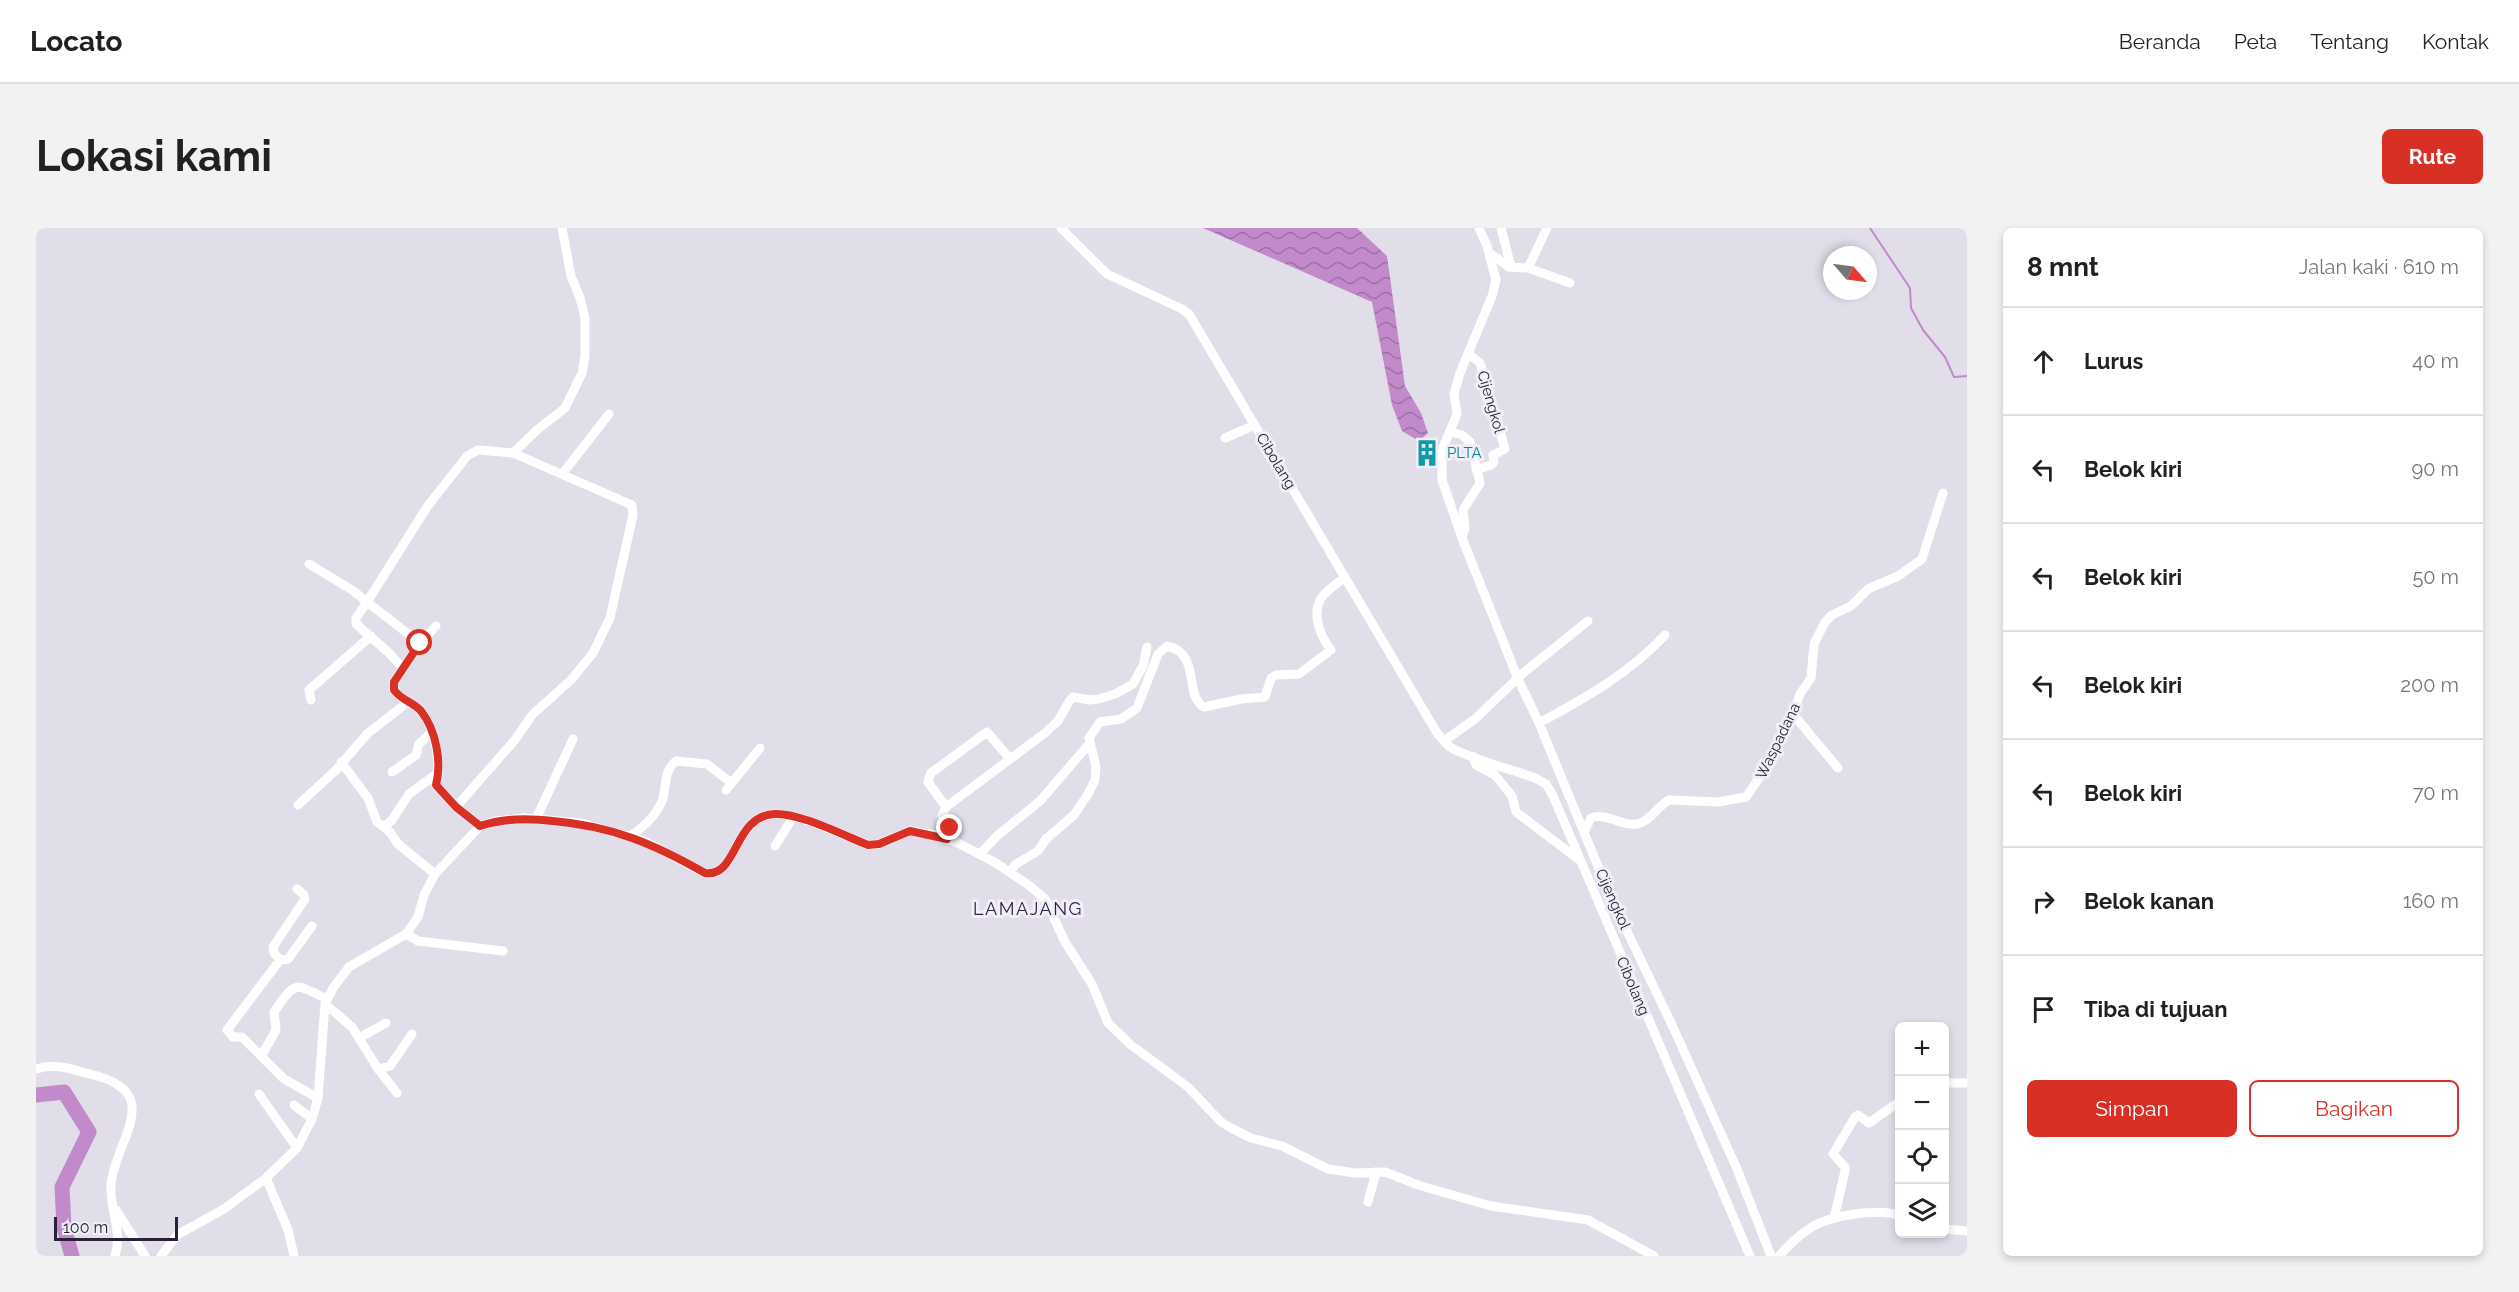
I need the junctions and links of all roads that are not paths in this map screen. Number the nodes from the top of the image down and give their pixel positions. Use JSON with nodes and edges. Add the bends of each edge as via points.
{"nodes":[{"id":1,"x":562,"y":228,"type":"edge"},
{"id":2,"x":1061,"y":228,"type":"edge"},
{"id":3,"x":1479,"y":228,"type":"edge"},
{"id":4,"x":1501,"y":228,"type":"edge"},
{"id":5,"x":1547,"y":228,"type":"edge"},
{"id":6,"x":1489,"y":252,"type":"junction"},
{"id":7,"x":1511,"y":267,"type":"junction"},
{"id":8,"x":1528,"y":268,"type":"junction"},
{"id":9,"x":1570,"y":283,"type":"dead end"},
{"id":10,"x":1470,"y":355,"type":"junction"},
{"id":11,"x":609,"y":414,"type":"dead end"},
{"id":12,"x":1255,"y":425,"type":"junction"},
{"id":13,"x":1451,"y":432,"type":"junction"},
{"id":14,"x":1225,"y":438,"type":"dead end"},
{"id":15,"x":513,"y":453,"type":"junction"},
{"id":16,"x":1476,"y":470,"type":"junction"},
{"id":17,"x":563,"y":473,"type":"junction"},
{"id":18,"x":1943,"y":493,"type":"dead end"},
{"id":19,"x":1462,"y":538,"type":"junction"},
{"id":20,"x":309,"y":564,"type":"dead end"},
{"id":21,"x":1345,"y":577,"type":"junction"},
{"id":22,"x":367,"y":602,"type":"junction"},
{"id":23,"x":1588,"y":621,"type":"dead end"},
{"id":24,"x":436,"y":626,"type":"dead end"},
{"id":25,"x":1665,"y":635,"type":"dead end"},
{"id":26,"x":371,"y":636,"type":"junction"},
{"id":27,"x":420,"y":643,"type":"junction"},
{"id":28,"x":1147,"y":647,"type":"dead end"},
{"id":29,"x":402,"y":668,"type":"junction"},
{"id":30,"x":1518,"y":678,"type":"junction"},
{"id":31,"x":311,"y":700,"type":"dead end"},
{"id":32,"x":408,"y":702,"type":"junction"},
{"id":33,"x":1793,"y":714,"type":"junction"},
{"id":34,"x":1539,"y":723,"type":"junction"},
{"id":35,"x":432,"y":732,"type":"junction"},
{"id":36,"x":573,"y":739,"type":"dead end"},
{"id":37,"x":1444,"y":741,"type":"junction"},
{"id":38,"x":1090,"y":743,"type":"junction"},
{"id":39,"x":760,"y":748,"type":"dead end"},
{"id":40,"x":1473,"y":756,"type":"junction"},
{"id":41,"x":1010,"y":759,"type":"junction"},
{"id":42,"x":341,"y":762,"type":"junction"},
{"id":43,"x":1838,"y":768,"type":"dead end"},
{"id":44,"x":392,"y":772,"type":"dead end"},
{"id":45,"x":438,"y":773,"type":"junction"},
{"id":46,"x":297,"y":805,"type":"dead end"},
{"id":47,"x":456,"y":807,"type":"junction"},
{"id":48,"x":946,"y":807,"type":"junction"},
{"id":49,"x":797,"y":818,"type":"junction"},
{"id":50,"x":536,"y":819,"type":"junction"},
{"id":51,"x":480,"y":826,"type":"junction"},
{"id":52,"x":384,"y":827,"type":"junction"},
{"id":53,"x":1584,"y":832,"type":"junction"},
{"id":54,"x":630,"y":836,"type":"junction"},
{"id":55,"x":947,"y":839,"type":"junction"},
{"id":56,"x":775,"y":846,"type":"dead end"},
{"id":57,"x":980,"y":854,"type":"junction"},
{"id":58,"x":1580,"y":861,"type":"junction"},
{"id":59,"x":1010,"y":872,"type":"junction"},
{"id":60,"x":435,"y":874,"type":"junction"},
{"id":61,"x":297,"y":889,"type":"dead end"},
{"id":62,"x":312,"y":926,"type":"dead end"},
{"id":63,"x":406,"y":934,"type":"junction"},
{"id":64,"x":503,"y":951,"type":"dead end"},
{"id":65,"x":280,"y":960,"type":"junction"},
{"id":66,"x":326,"y":1001,"type":"junction"},
{"id":67,"x":386,"y":1023,"type":"dead end"},
{"id":68,"x":412,"y":1034,"type":"dead end"},
{"id":69,"x":359,"y":1038,"type":"junction"},
{"id":70,"x":262,"y":1055,"type":"junction"},
{"id":71,"x":378,"y":1068,"type":"junction"},
{"id":72,"x":36,"y":1069,"type":"edge"},
{"id":73,"x":1949,"y":1083,"type":"edge"},
{"id":74,"x":1967,"y":1083,"type":"edge"},
{"id":75,"x":397,"y":1093,"type":"dead end"},
{"id":76,"x":259,"y":1094,"type":"dead end"},
{"id":77,"x":318,"y":1098,"type":"junction"},
{"id":78,"x":1895,"y":1104,"type":"edge"},
{"id":79,"x":294,"y":1105,"type":"dead end"},
{"id":80,"x":312,"y":1119,"type":"junction"},
{"id":81,"x":297,"y":1148,"type":"junction"},
{"id":82,"x":1376,"y":1172,"type":"junction"},
{"id":83,"x":266,"y":1179,"type":"junction"},
{"id":84,"x":1368,"y":1202,"type":"dead end"},
{"id":85,"x":114,"y":1206,"type":"junction"},
{"id":86,"x":1895,"y":1215,"type":"edge"},
{"id":87,"x":1833,"y":1218,"type":"junction"},
{"id":88,"x":1949,"y":1229,"type":"edge"},
{"id":89,"x":1967,"y":1231,"type":"edge"},
{"id":90,"x":115,"y":1256,"type":"edge"},
{"id":91,"x":145,"y":1256,"type":"edge"},
{"id":92,"x":161,"y":1256,"type":"edge"},
{"id":93,"x":294,"y":1256,"type":"edge"},
{"id":94,"x":1654,"y":1256,"type":"edge"},
{"id":95,"x":1750,"y":1256,"type":"edge"},
{"id":96,"x":1771,"y":1256,"type":"edge"},
{"id":97,"x":1779,"y":1256,"type":"edge"}],
"edges":[{"from":1,"to":15,"type":"street","via":[[571,276],[585,318],[582,373],[565,408]]},
{"from":2,"to":12,"type":"street","name":"Cibolang","via":[[1107,273],[1189,314]]},
{"from":3,"to":6,"type":"street","name":"Cijengkol"},
{"from":4,"to":7,"type":"street"},
{"from":5,"to":8,"type":"street"},
{"from":6,"to":7,"type":"street"},
{"from":6,"to":10,"type":"street","name":"Cijengkol","via":[[1496,280]]},
{"from":7,"to":8,"type":"street"},
{"from":8,"to":9,"type":"street"},
{"from":10,"to":13,"type":"street","name":"Cijengkol","via":[[1454,394],[1457,414]]},
{"from":10,"to":16,"type":"street","name":"Cijengkol","via":[[1480,363],[1505,449],[1493,455],[1491,465]]},
{"from":11,"to":17,"type":"street"},
{"from":12,"to":14,"type":"street"},
{"from":12,"to":21,"type":"street","name":"Cibolang"},
{"from":13,"to":16,"type":"street","name":"Cijengkol","via":[[1470,442]]},
{"from":13,"to":19,"type":"street","name":"Cijengkol","via":[[1442,450],[1442,480]]},
{"from":15,"to":17,"type":"street"},
{"from":15,"to":22,"type":"street","via":[[486,449],[467,456],[426,507]]},
{"from":16,"to":19,"type":"street","name":"Cijengkol","via":[[1480,483],[1463,510]]},
{"from":17,"to":47,"type":"street","via":[[632,505],[610,618],[578,671],[533,714]]},
{"from":18,"to":33,"type":"street","name":"Waspadana","via":[[1922,559],[1898,576],[1868,589],[1851,606],[1825,622],[1814,644],[1812,673]]},
{"from":19,"to":30,"type":"street","name":"Cijengkol"},
{"from":20,"to":22,"type":"street"},
{"from":21,"to":37,"type":"street","name":"Cibolang"},
{"from":21,"to":38,"type":"street","via":[[1321,599],[1319,630],[1331,650],[1311,668],[1296,676],[1271,678],[1265,696],[1204,706],[1197,702],[1186,658],[1180,650],[1167,646],[1158,654],[1137,708],[1121,719],[1100,722],[1089,738]]},
{"from":22,"to":26,"type":"street","via":[[355,622]]},
{"from":22,"to":27,"type":"street"},
{"from":23,"to":30,"type":"street"},
{"from":24,"to":27,"type":"street"},
{"from":25,"to":34,"type":"street","via":[[1612,682]]},
{"from":26,"to":29,"type":"street"},
{"from":26,"to":31,"type":"street","via":[[309,690]]},
{"from":27,"to":29,"type":"street"},
{"from":28,"to":41,"type":"street","via":[[1134,684],[1099,699],[1073,698],[1058,721]]},
{"from":29,"to":32,"type":"street","via":[[393,686]]},
{"from":30,"to":34,"type":"street","name":"Cijengkol"},
{"from":30,"to":37,"type":"street","via":[[1475,719]]},
{"from":32,"to":35,"type":"street","via":[[420,711]]},
{"from":32,"to":42,"type":"street","via":[[367,734]]},
{"from":33,"to":43,"type":"street"},
{"from":33,"to":53,"type":"street","name":"Waspadana","via":[[1770,762],[1746,797],[1718,802],[1669,800],[1640,823],[1598,816],[1591,818]]},
{"from":34,"to":53,"type":"street","name":"Cijengkol"},
{"from":35,"to":44,"type":"street","via":[[419,744],[416,755]]},
{"from":35,"to":45,"type":"street"},
{"from":36,"to":50,"type":"street"},
{"from":37,"to":40,"type":"street","name":"Cibolang"},
{"from":38,"to":57,"type":"street","via":[[1040,801]]},
{"from":38,"to":59,"type":"street","via":[[1096,767],[1088,794],[1074,815],[1038,851]]},
{"from":39,"to":54,"type":"street","via":[[728,786],[707,764],[676,761],[668,772],[658,809],[649,822]]},
{"from":40,"to":58,"type":"street","via":[[1476,765],[1495,775],[1512,796],[1516,812]]},
{"from":40,"to":58,"type":"street","name":"Cibolang","via":[[1545,784]]},
{"from":41,"to":48,"type":"street"},
{"from":41,"to":48,"type":"street","via":[[987,732],[931,773],[928,782]]},
{"from":42,"to":46,"type":"street"},
{"from":42,"to":52,"type":"street","via":[[360,784],[377,822]]},
{"from":45,"to":47,"type":"street","via":[[436,785]]},
{"from":45,"to":52,"type":"street","via":[[410,794]]},
{"from":47,"to":51,"type":"street"},
{"from":48,"to":55,"type":"street","via":[[942,816],[950,828]]},
{"from":49,"to":54,"type":"street","via":[[774,814],[753,822],[740,837],[725,868],[712,874]]},
{"from":49,"to":55,"type":"street","via":[[868,845],[910,831]]},
{"from":49,"to":56,"type":"street"},
{"from":50,"to":51,"type":"street","via":[[496,820]]},
{"from":50,"to":54,"type":"street","via":[[581,823]]},
{"from":51,"to":60,"type":"street"},
{"from":52,"to":60,"type":"street","via":[[398,844]]},
{"from":53,"to":96,"type":"street","name":"Cijengkol","via":[[1737,1169]]},
{"from":55,"to":57,"type":"street"},
{"from":57,"to":59,"type":"street"},
{"from":58,"to":95,"type":"street","name":"Cibolang"},
{"from":59,"to":82,"type":"street","via":[[1045,899],[1065,942],[1092,984],[1108,1023],[1188,1087],[1221,1122],[1328,1169]]},
{"from":60,"to":63,"type":"street","via":[[423,895],[418,917]]},
{"from":61,"to":65,"type":"street","via":[[305,899],[273,947]]},
{"from":62,"to":65,"type":"street","via":[[288,958]]},
{"from":63,"to":64,"type":"street","via":[[418,941]]},
{"from":63,"to":66,"type":"street","via":[[343,971]]},
{"from":65,"to":70,"type":"street","via":[[227,1030],[233,1037],[242,1037]]},
{"from":66,"to":69,"type":"street"},
{"from":66,"to":70,"type":"street","via":[[294,987],[274,1012],[276,1030]]},
{"from":66,"to":77,"type":"street"},
{"from":67,"to":69,"type":"street"},
{"from":68,"to":71,"type":"street","via":[[390,1066]]},
{"from":69,"to":71,"type":"street"},
{"from":70,"to":77,"type":"street","via":[[284,1079]]},
{"from":71,"to":75,"type":"street"},
{"from":72,"to":85,"type":"street","via":[[68,1067],[99,1076],[123,1087],[127,1094],[132,1121],[113,1177]]},
{"from":73,"to":74,"type":"street"},
{"from":76,"to":81,"type":"street"},
{"from":77,"to":80,"type":"street"},
{"from":78,"to":87,"type":"street","via":[[1869,1123],[1858,1115],[1855,1117],[1836,1145],[1833,1154],[1845,1171]]},
{"from":79,"to":80,"type":"street"},
{"from":80,"to":81,"type":"street"},
{"from":81,"to":83,"type":"street"},
{"from":82,"to":84,"type":"street"},
{"from":82,"to":94,"type":"street","via":[[1508,1209],[1588,1220]]},
{"from":83,"to":92,"type":"street","via":[[224,1209],[177,1235]]},
{"from":83,"to":93,"type":"street","via":[[288,1230]]},
{"from":85,"to":90,"type":"street","via":[[119,1238]]},
{"from":85,"to":91,"type":"street"},
{"from":86,"to":87,"type":"street","via":[[1877,1211]]},
{"from":87,"to":97,"type":"street","via":[[1806,1230]]},
{"from":88,"to":89,"type":"street"}]}
